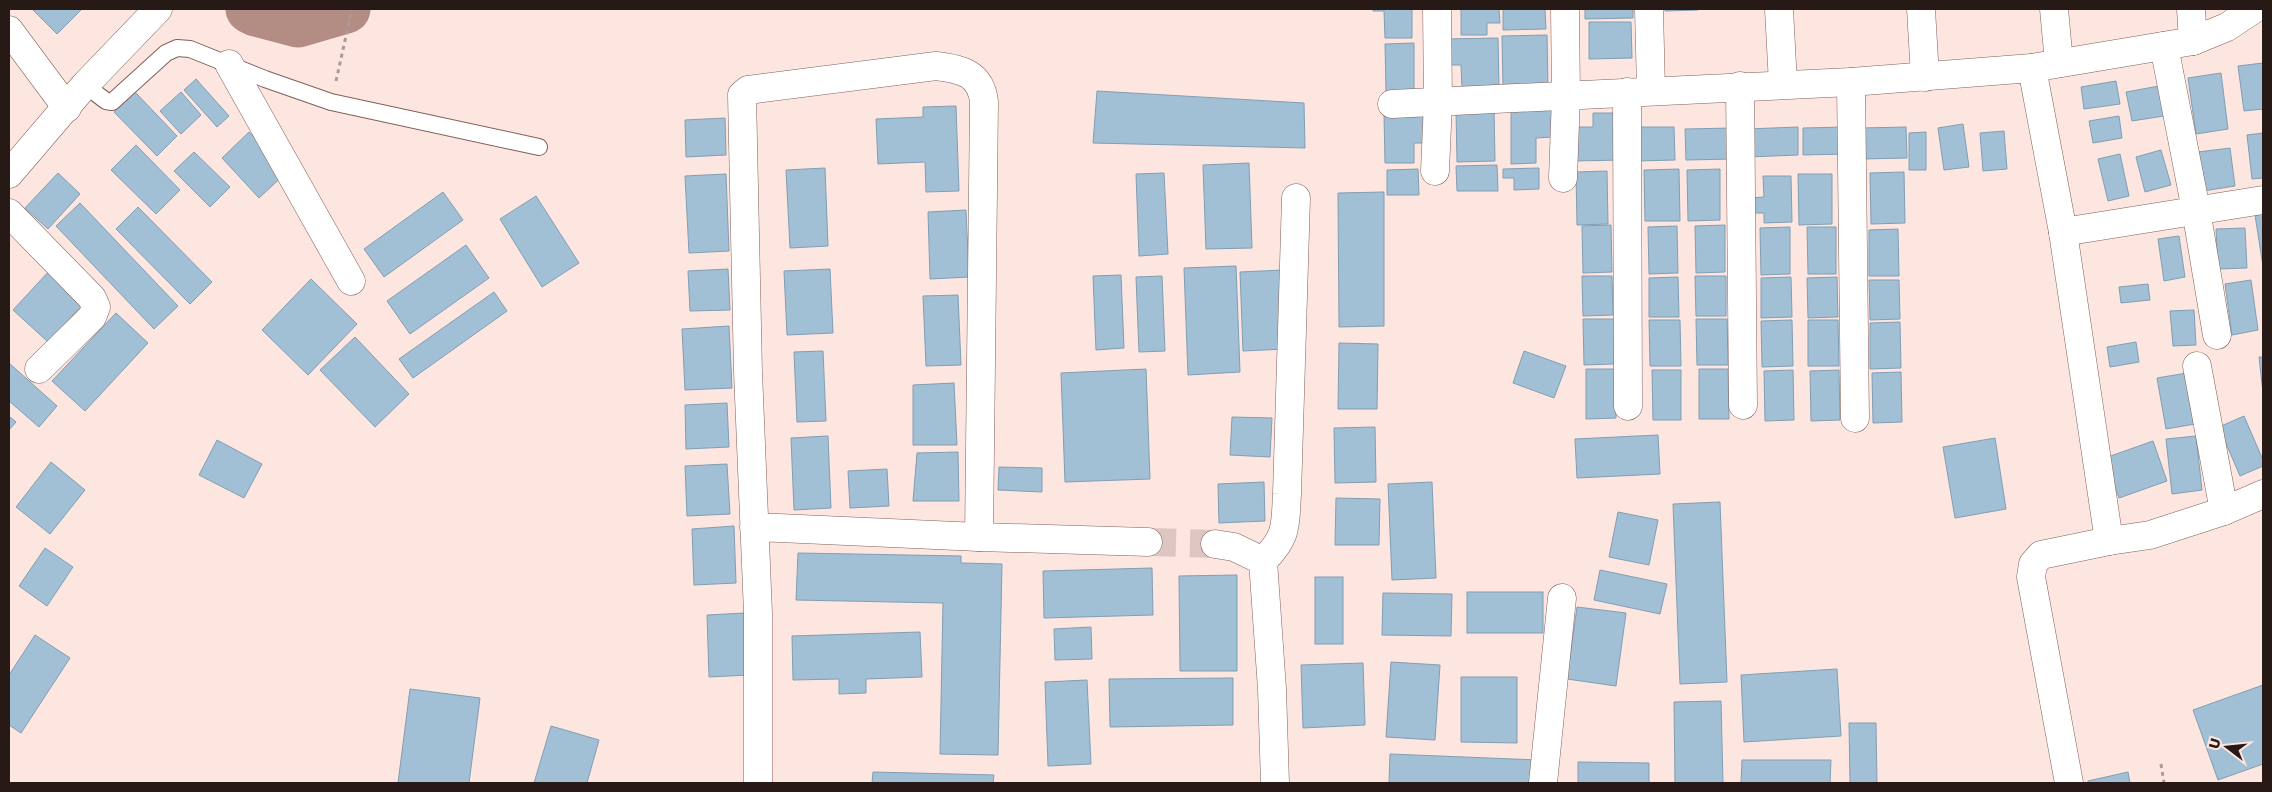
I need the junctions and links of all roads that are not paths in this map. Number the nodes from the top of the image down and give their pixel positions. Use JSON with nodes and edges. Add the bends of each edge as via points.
{"nodes":[{"id":1,"x":158,"y":9,"type":"edge"},
{"id":2,"x":1436,"y":9,"type":"edge"},
{"id":3,"x":1565,"y":9,"type":"edge"},
{"id":4,"x":1649,"y":9,"type":"edge"},
{"id":5,"x":1779,"y":9,"type":"edge"},
{"id":6,"x":1921,"y":9,"type":"edge"},
{"id":7,"x":2054,"y":9,"type":"edge"},
{"id":8,"x":2191,"y":9,"type":"edge"},
{"id":9,"x":2254,"y":9,"type":"edge"},
{"id":10,"x":9,"y":30,"type":"edge"},
{"id":11,"x":2193,"y":41,"type":"junction"},
{"id":12,"x":2164,"y":46,"type":"junction"},
{"id":13,"x":2059,"y":63,"type":"junction"},
{"id":14,"x":229,"y":64,"type":"junction"},
{"id":15,"x":2032,"y":68,"type":"junction"},
{"id":16,"x":1925,"y":77,"type":"junction"},
{"id":17,"x":1852,"y":82,"type":"junction"},
{"id":18,"x":1783,"y":84,"type":"junction"},
{"id":19,"x":86,"y":85,"type":"junction"},
{"id":20,"x":1740,"y":86,"type":"junction"},
{"id":21,"x":1639,"y":91,"type":"junction"},
{"id":22,"x":1566,"y":96,"type":"junction"},
{"id":23,"x":1438,"y":102,"type":"junction"},
{"id":24,"x":1392,"y":104,"type":"dead end"},
{"id":25,"x":67,"y":108,"type":"junction"},
{"id":26,"x":539,"y":147,"type":"dead end"},
{"id":27,"x":1435,"y":171,"type":"dead end"},
{"id":28,"x":9,"y":174,"type":"edge"},
{"id":29,"x":1563,"y":178,"type":"dead end"},
{"id":30,"x":1296,"y":198,"type":"dead end"},
{"id":31,"x":2263,"y":200,"type":"edge"},
{"id":32,"x":2196,"y":210,"type":"junction"},
{"id":33,"x":9,"y":214,"type":"edge"},
{"id":34,"x":2063,"y":232,"type":"junction"},
{"id":35,"x":351,"y":281,"type":"dead end"},
{"id":36,"x":2217,"y":335,"type":"dead end"},
{"id":37,"x":2197,"y":366,"type":"dead end"},
{"id":38,"x":39,"y":369,"type":"dead end"},
{"id":39,"x":1743,"y":405,"type":"dead end"},
{"id":40,"x":1628,"y":406,"type":"dead end"},
{"id":41,"x":1855,"y":418,"type":"dead end"},
{"id":42,"x":2263,"y":494,"type":"edge"},
{"id":43,"x":2224,"y":510,"type":"junction"},
{"id":44,"x":754,"y":526,"type":"junction"},
{"id":45,"x":979,"y":537,"type":"junction"},
{"id":46,"x":1148,"y":542,"type":"tunnel mouth"},
{"id":47,"x":2109,"y":542,"type":"junction"},
{"id":48,"x":1214,"y":544,"type":"tunnel mouth"},
{"id":49,"x":1263,"y":561,"type":"junction"},
{"id":50,"x":1562,"y":598,"type":"dead end"},
{"id":51,"x":758,"y":783,"type":"edge"},
{"id":52,"x":1275,"y":783,"type":"edge"},
{"id":53,"x":1543,"y":783,"type":"edge"},
{"id":54,"x":2069,"y":783,"type":"edge"}],
"edges":[{"from":1,"to":19,"type":"street"},
{"from":2,"to":23,"type":"street"},
{"from":3,"to":22,"type":"street"},
{"from":4,"to":21,"type":"street"},
{"from":5,"to":18,"type":"street"},
{"from":6,"to":16,"type":"street"},
{"from":7,"to":13,"type":"street"},
{"from":8,"to":11,"type":"street"},
{"from":9,"to":11,"type":"street","via":[[2227,27]]},
{"from":10,"to":25,"type":"street"},
{"from":11,"to":12,"type":"street"},
{"from":12,"to":13,"type":"street"},
{"from":12,"to":32,"type":"street"},
{"from":13,"to":15,"type":"street"},
{"from":14,"to":19,"type":"lane","via":[[190,49],[177,48],[166,53],[112,102]]},
{"from":14,"to":26,"type":"lane","via":[[331,102]]},
{"from":14,"to":35,"type":"street"},
{"from":15,"to":16,"type":"street"},
{"from":15,"to":34,"type":"street"},
{"from":16,"to":17,"type":"street"},
{"from":17,"to":18,"type":"street"},
{"from":17,"to":41,"type":"street"},
{"from":18,"to":20,"type":"street"},
{"from":19,"to":25,"type":"street"},
{"from":20,"to":21,"type":"street"},
{"from":20,"to":39,"type":"street"},
{"from":21,"to":22,"type":"street"},
{"from":21,"to":40,"type":"street"},
{"from":22,"to":23,"type":"street"},
{"from":22,"to":29,"type":"street"},
{"from":23,"to":24,"type":"street"},
{"from":23,"to":27,"type":"street"},
{"from":25,"to":28,"type":"street"},
{"from":30,"to":49,"type":"street","via":[[1284,530],[1277,547]]},
{"from":31,"to":32,"type":"street"},
{"from":32,"to":34,"type":"street"},
{"from":32,"to":36,"type":"street"},
{"from":33,"to":38,"type":"street","via":[[92,298],[96,307],[92,317]]},
{"from":34,"to":47,"type":"street"},
{"from":37,"to":43,"type":"street"},
{"from":42,"to":43,"type":"street"},
{"from":43,"to":47,"type":"street","via":[[2150,535]]},
{"from":44,"to":45,"type":"street"},
{"from":44,"to":45,"type":"street","via":[[742,95],[748,90],[936,66],[959,69],[974,78],[983,90]]},
{"from":44,"to":51,"type":"street","via":[[759,665]]},
{"from":45,"to":46,"type":"street"},
{"from":47,"to":54,"type":"street","via":[[2041,556],[2033,564],[2031,577]]},
{"from":48,"to":49,"type":"street","via":[[1234,547]]},
{"from":49,"to":52,"type":"street"},
{"from":50,"to":53,"type":"street"}]}
